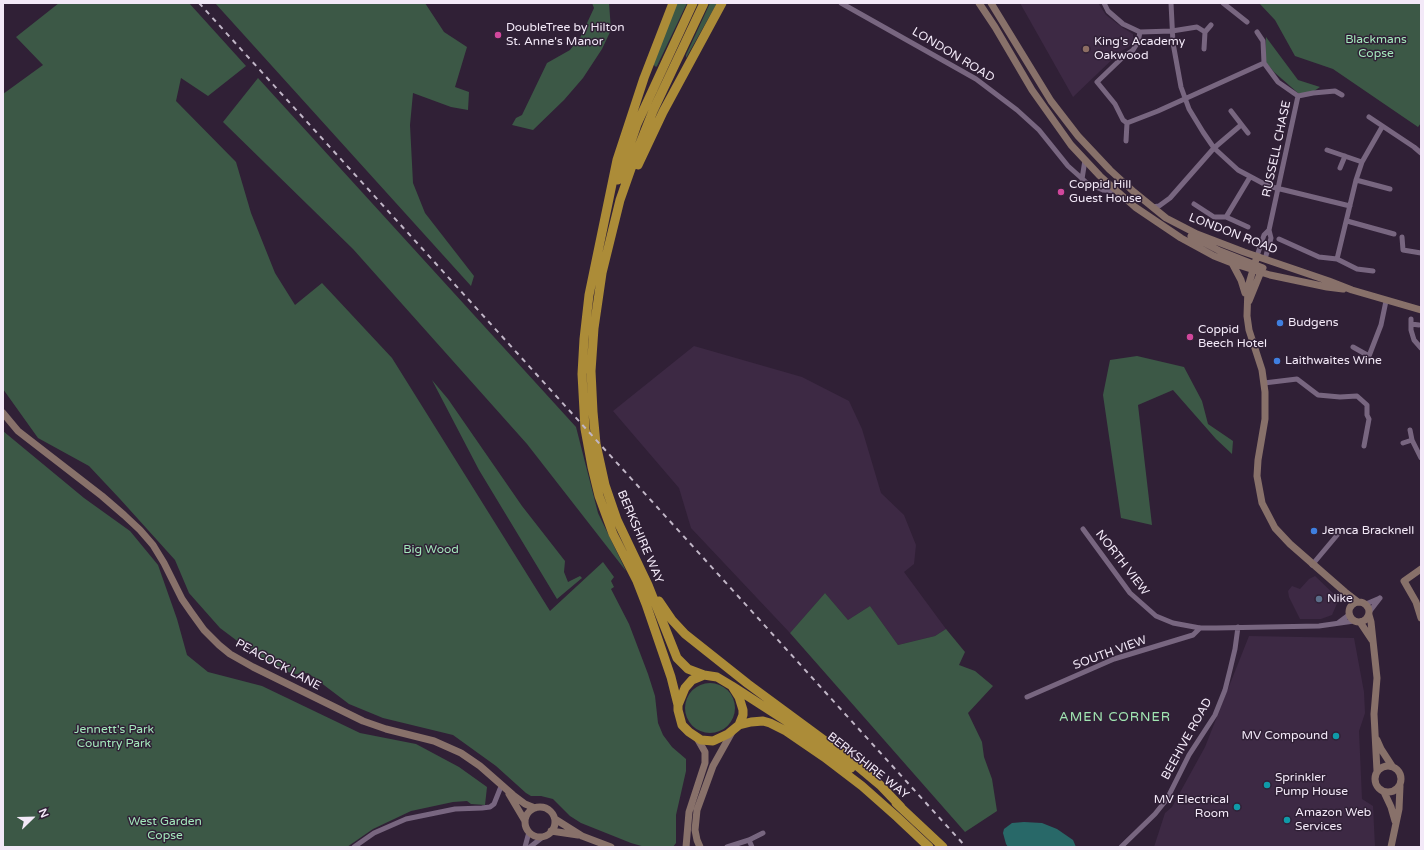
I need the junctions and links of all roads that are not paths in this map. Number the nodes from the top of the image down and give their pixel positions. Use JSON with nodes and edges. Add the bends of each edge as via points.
{"nodes":[{"id":1,"x":673,"y":3,"type":"edge"},
{"id":2,"x":693,"y":3,"type":"edge"},
{"id":3,"x":704,"y":3,"type":"edge"},
{"id":4,"x":722,"y":3,"type":"edge"},
{"id":5,"x":841,"y":3,"type":"edge"},
{"id":6,"x":979,"y":3,"type":"edge"},
{"id":7,"x":991,"y":3,"type":"edge"},
{"id":8,"x":1104,"y":3,"type":"edge"},
{"id":9,"x":1172,"y":3,"type":"edge"},
{"id":10,"x":1223,"y":3,"type":"edge"},
{"id":11,"x":1247,"y":22,"type":"dead end"},
{"id":12,"x":1211,"y":25,"type":"dead end"},
{"id":13,"x":1172,"y":31,"type":"junction"},
{"id":14,"x":1140,"y":32,"type":"junction"},
{"id":15,"x":1205,"y":32,"type":"junction"},
{"id":16,"x":1257,"y":32,"type":"dead end"},
{"id":17,"x":1204,"y":49,"type":"dead end"},
{"id":18,"x":1264,"y":63,"type":"junction"},
{"id":19,"x":1342,"y":95,"type":"dead end"},
{"id":20,"x":1298,"y":96,"type":"junction"},
{"id":21,"x":1184,"y":98,"type":"junction"},
{"id":22,"x":1231,"y":111,"type":"dead end"},
{"id":23,"x":1369,"y":117,"type":"dead end"},
{"id":24,"x":1127,"y":122,"type":"junction"},
{"id":25,"x":1241,"y":125,"type":"junction"},
{"id":26,"x":1382,"y":127,"type":"junction"},
{"id":27,"x":1248,"y":133,"type":"dead end"},
{"id":28,"x":1126,"y":142,"type":"dead end"},
{"id":29,"x":1214,"y":148,"type":"junction"},
{"id":30,"x":1327,"y":150,"type":"dead end"},
{"id":31,"x":1421,"y":153,"type":"edge"},
{"id":32,"x":1344,"y":156,"type":"junction"},
{"id":33,"x":1085,"y":160,"type":"junction"},
{"id":34,"x":1362,"y":162,"type":"junction"},
{"id":35,"x":1340,"y":168,"type":"dead end"},
{"id":36,"x":1084,"y":169,"type":"junction"},
{"id":37,"x":1076,"y":173,"type":"junction"},
{"id":38,"x":1250,"y":177,"type":"junction"},
{"id":39,"x":1082,"y":179,"type":"junction"},
{"id":40,"x":1356,"y":180,"type":"junction"},
{"id":41,"x":1278,"y":188,"type":"junction"},
{"id":42,"x":1390,"y":189,"type":"dead end"},
{"id":43,"x":1117,"y":191,"type":"junction"},
{"id":44,"x":620,"y":200,"type":"junction"},
{"id":45,"x":1194,"y":204,"type":"dead end"},
{"id":46,"x":1350,"y":206,"type":"junction"},
{"id":47,"x":1152,"y":207,"type":"junction"},
{"id":48,"x":1226,"y":217,"type":"junction"},
{"id":49,"x":1347,"y":220,"type":"junction"},
{"id":50,"x":604,"y":225,"type":"junction"},
{"id":51,"x":1179,"y":225,"type":"junction"},
{"id":52,"x":1248,"y":227,"type":"dead end"},
{"id":53,"x":1269,"y":230,"type":"junction"},
{"id":54,"x":1394,"y":234,"type":"dead end"},
{"id":55,"x":1402,"y":237,"type":"dead end"},
{"id":56,"x":1279,"y":239,"type":"dead end"},
{"id":57,"x":1421,"y":253,"type":"edge"},
{"id":58,"x":1257,"y":256,"type":"junction"},
{"id":59,"x":1265,"y":259,"type":"junction"},
{"id":60,"x":1337,"y":259,"type":"junction"},
{"id":61,"x":1232,"y":263,"type":"junction"},
{"id":62,"x":1253,"y":268,"type":"junction"},
{"id":63,"x":1262,"y":270,"type":"junction"},
{"id":64,"x":1373,"y":271,"type":"dead end"},
{"id":65,"x":1352,"y":290,"type":"junction"},
{"id":66,"x":1386,"y":301,"type":"junction"},
{"id":67,"x":1247,"y":305,"type":"junction"},
{"id":68,"x":1421,"y":310,"type":"edge"},
{"id":69,"x":1419,"y":325,"type":"dead end"},
{"id":70,"x":1353,"y":347,"type":"dead end"},
{"id":71,"x":1421,"y":348,"type":"edge"},
{"id":72,"x":1264,"y":383,"type":"junction"},
{"id":73,"x":3,"y":413,"type":"edge"},
{"id":74,"x":1410,"y":430,"type":"dead end"},
{"id":75,"x":1412,"y":440,"type":"junction"},
{"id":76,"x":1403,"y":443,"type":"dead end"},
{"id":77,"x":1364,"y":446,"type":"dead end"},
{"id":78,"x":1421,"y":458,"type":"edge"},
{"id":79,"x":1083,"y":529,"type":"dead end"},
{"id":80,"x":1338,"y":534,"type":"dead end"},
{"id":81,"x":1312,"y":565,"type":"junction"},
{"id":82,"x":1421,"y":569,"type":"edge"},
{"id":83,"x":648,"y":585,"type":"junction"},
{"id":84,"x":1344,"y":592,"type":"junction"},
{"id":85,"x":1362,"y":603,"type":"junction"},
{"id":86,"x":1369,"y":613,"type":"junction"},
{"id":87,"x":1353,"y":616,"type":"junction"},
{"id":88,"x":1421,"y":618,"type":"edge"},
{"id":89,"x":1238,"y":627,"type":"junction"},
{"id":90,"x":1200,"y":628,"type":"junction"},
{"id":91,"x":1373,"y":642,"type":"junction"},
{"id":92,"x":704,"y":676,"type":"junction"},
{"id":93,"x":732,"y":686,"type":"junction"},
{"id":94,"x":1027,"y":697,"type":"dead end"},
{"id":95,"x":678,"y":705,"type":"junction"},
{"id":96,"x":736,"y":728,"type":"junction"},
{"id":97,"x":1376,"y":736,"type":"junction"},
{"id":98,"x":697,"y":738,"type":"junction"},
{"id":99,"x":1392,"y":766,"type":"junction"},
{"id":100,"x":1377,"y":771,"type":"junction"},
{"id":101,"x":1400,"y":786,"type":"junction"},
{"id":102,"x":504,"y":787,"type":"junction"},
{"id":103,"x":1384,"y":792,"type":"junction"},
{"id":104,"x":901,"y":807,"type":"junction"},
{"id":105,"x":535,"y":808,"type":"junction"},
{"id":106,"x":555,"y":819,"type":"junction"},
{"id":107,"x":525,"y":821,"type":"junction"},
{"id":108,"x":1395,"y":826,"type":"junction"},
{"id":109,"x":529,"y":832,"type":"junction"},
{"id":110,"x":551,"y":832,"type":"junction"},
{"id":111,"x":763,"y":833,"type":"dead end"},
{"id":112,"x":544,"y":836,"type":"junction"},
{"id":113,"x":582,"y":836,"type":"junction"},
{"id":114,"x":749,"y":840,"type":"junction"},
{"id":115,"x":354,"y":847,"type":"edge"},
{"id":116,"x":525,"y":847,"type":"edge"},
{"id":117,"x":530,"y":847,"type":"edge"},
{"id":118,"x":611,"y":847,"type":"edge"},
{"id":119,"x":686,"y":847,"type":"edge"},
{"id":120,"x":700,"y":847,"type":"edge"},
{"id":121,"x":727,"y":847,"type":"edge"},
{"id":122,"x":752,"y":847,"type":"edge"},
{"id":123,"x":929,"y":847,"type":"edge"},
{"id":124,"x":943,"y":847,"type":"edge"},
{"id":125,"x":1121,"y":847,"type":"edge"},
{"id":126,"x":1391,"y":847,"type":"edge"}],
"edges":[{"from":1,"to":50,"type":"highway","via":[[644,78],[620,152]]},
{"from":2,"to":50,"type":"highway","via":[[638,124]]},
{"from":3,"to":44,"type":"highway","via":[[653,111]]},
{"from":4,"to":44,"type":"highway","via":[[663,112]]},
{"from":5,"to":37,"type":"street","name":"LONDON ROAD","via":[[976,79],[1017,110]]},
{"from":6,"to":33,"type":"street","name":"LONDON ROAD","via":[[1032,90],[1071,145]]},
{"from":7,"to":47,"type":"street","name":"LONDON ROAD","via":[[1060,113],[1096,157]]},
{"from":8,"to":14,"type":"street","via":[[1108,11],[1123,24]]},
{"from":9,"to":13,"type":"street"},
{"from":10,"to":11,"type":"street"},
{"from":12,"to":15,"type":"street"},
{"from":13,"to":14,"type":"street"},
{"from":13,"to":15,"type":"street","via":[[1197,27]]},
{"from":13,"to":21,"type":"street","via":[[1178,76]]},
{"from":14,"to":24,"type":"street","via":[[1133,50],[1097,82]]},
{"from":15,"to":17,"type":"street"},
{"from":16,"to":18,"type":"street","via":[[1263,41]]},
{"from":18,"to":20,"type":"street","name":"RUSSELL CHASE","via":[[1278,82]]},
{"from":18,"to":21,"type":"street"},
{"from":19,"to":20,"type":"street","via":[[1330,91]]},
{"from":20,"to":41,"type":"street","name":"RUSSELL CHASE"},
{"from":21,"to":24,"type":"street"},
{"from":21,"to":29,"type":"street","via":[[1199,127]]},
{"from":22,"to":25,"type":"street"},
{"from":23,"to":26,"type":"street"},
{"from":24,"to":28,"type":"street"},
{"from":25,"to":27,"type":"street"},
{"from":25,"to":29,"type":"street"},
{"from":26,"to":31,"type":"street"},
{"from":26,"to":34,"type":"street"},
{"from":29,"to":38,"type":"street","via":[[1227,162]]},
{"from":29,"to":47,"type":"street","via":[[1170,198],[1160,206]]},
{"from":30,"to":32,"type":"street"},
{"from":32,"to":34,"type":"street"},
{"from":32,"to":35,"type":"street"},
{"from":33,"to":36,"type":"street"},
{"from":33,"to":43,"type":"street","name":"LONDON ROAD"},
{"from":34,"to":40,"type":"street"},
{"from":36,"to":37,"type":"street"},
{"from":36,"to":39,"type":"street"},
{"from":37,"to":39,"type":"street","name":"LONDON ROAD"},
{"from":38,"to":41,"type":"street"},
{"from":38,"to":48,"type":"street"},
{"from":39,"to":43,"type":"street","name":"LONDON ROAD","via":[[1103,190]]},
{"from":40,"to":42,"type":"street"},
{"from":40,"to":46,"type":"street"},
{"from":41,"to":46,"type":"street"},
{"from":41,"to":53,"type":"street","name":"RUSSELL CHASE"},
{"from":43,"to":61,"type":"street","name":"LONDON ROAD","via":[[1139,210],[1181,238]]},
{"from":44,"to":83,"type":"highway","name":"BERKSHIRE WAY","via":[[596,308],[592,351],[592,412],[605,485],[617,520]]},
{"from":45,"to":48,"type":"street","via":[[1214,217]]},
{"from":46,"to":49,"type":"street"},
{"from":47,"to":51,"type":"street","name":"LONDON ROAD"},
{"from":48,"to":52,"type":"street"},
{"from":49,"to":54,"type":"street"},
{"from":49,"to":60,"type":"street"},
{"from":50,"to":95,"type":"highway","name":"BERKSHIRE WAY","via":[[593,271],[583,359],[583,404],[588,445],[603,509],[646,604]]},
{"from":51,"to":58,"type":"street","name":"LONDON ROAD"},
{"from":51,"to":62,"type":"street","via":[[1184,232],[1197,240]]},
{"from":53,"to":58,"type":"street","name":"RUSSELL CHASE","via":[[1264,235]]},
{"from":53,"to":59,"type":"street","name":"RUSSELL CHASE","via":[[1271,238]]},
{"from":55,"to":57,"type":"street","via":[[1403,250]]},
{"from":56,"to":60,"type":"street","via":[[1319,257]]},
{"from":58,"to":59,"type":"street","name":"LONDON ROAD"},
{"from":58,"to":62,"type":"street"},
{"from":59,"to":63,"type":"street"},
{"from":59,"to":65,"type":"street","name":"LONDON ROAD"},
{"from":60,"to":64,"type":"street","via":[[1357,269]]},
{"from":61,"to":62,"type":"street","name":"LONDON ROAD"},
{"from":61,"to":67,"type":"street","via":[[1243,285]]},
{"from":62,"to":63,"type":"street","name":"LONDON ROAD"},
{"from":62,"to":67,"type":"street"},
{"from":63,"to":65,"type":"street","name":"LONDON ROAD","via":[[1327,287]]},
{"from":63,"to":67,"type":"street"},
{"from":65,"to":66,"type":"street","name":"LONDON ROAD"},
{"from":66,"to":68,"type":"street","name":"LONDON ROAD"},
{"from":66,"to":70,"type":"street","via":[[1381,325],[1369,356]]},
{"from":67,"to":72,"type":"street","via":[[1249,330]]},
{"from":69,"to":71,"type":"street","via":[[1411,321],[1414,340]]},
{"from":72,"to":77,"type":"street","via":[[1297,378],[1318,395],[1356,396],[1367,405],[1369,419]]},
{"from":72,"to":81,"type":"street","via":[[1265,414],[1257,476],[1262,503],[1275,528]]},
{"from":73,"to":102,"type":"street","name":"PEACOCK LANE","via":[[18,430],[102,496],[140,530],[153,545],[182,599],[204,630],[230,654],[363,721],[386,730],[434,741],[461,753]]},
{"from":74,"to":75,"type":"street"},
{"from":75,"to":76,"type":"street"},
{"from":75,"to":78,"type":"street"},
{"from":79,"to":90,"type":"street","name":"NORTH VIEW","via":[[1130,593],[1148,610],[1173,623]]},
{"from":80,"to":81,"type":"street"},
{"from":81,"to":84,"type":"street"},
{"from":82,"to":88,"type":"street","via":[[1404,581],[1416,602]]},
{"from":83,"to":92,"type":"highway","name":"BERKSHIRE WAY","via":[[677,658],[688,669]]},
{"from":83,"to":104,"type":"highway","via":[[684,634],[843,754],[880,785]]},
{"from":84,"to":85,"type":"street"},
{"from":84,"to":87,"type":"street"},
{"from":85,"to":86,"type":"street"},
{"from":85,"to":86,"type":"street","via":[[1380,598]]},
{"from":85,"to":87,"type":"street","via":[[1353,604]]},
{"from":86,"to":87,"type":"street","via":[[1366,620]]},
{"from":86,"to":91,"type":"street"},
{"from":87,"to":89,"type":"street","via":[[1337,623],[1319,626]]},
{"from":87,"to":91,"type":"street"},
{"from":89,"to":90,"type":"street","name":"NORTH VIEW"},
{"from":89,"to":125,"type":"street","name":"BEEHIVE ROAD","via":[[1230,670],[1215,715],[1189,755],[1167,799]]},
{"from":90,"to":94,"type":"street","name":"SOUTH VIEW","via":[[1193,636],[1114,659]]},
{"from":91,"to":97,"type":"street","via":[[1377,678],[1374,714]]},
{"from":92,"to":93,"type":"highway","via":[[717,677]]},
{"from":92,"to":95,"type":"highway","via":[[695,678],[687,685]]},
{"from":93,"to":96,"type":"highway","via":[[739,697],[743,715]]},
{"from":93,"to":104,"type":"highway","name":"BERKSHIRE WAY","via":[[809,737]]},
{"from":95,"to":98,"type":"highway","via":[[682,725]]},
{"from":96,"to":98,"type":"highway","via":[[713,741]]},
{"from":96,"to":120,"type":"street","via":[[713,766],[697,810],[695,830]]},
{"from":96,"to":123,"type":"highway","name":"BERKSHIRE WAY","via":[[751,722],[763,721],[786,731],[862,786]]},
{"from":97,"to":99,"type":"street"},
{"from":97,"to":100,"type":"street"},
{"from":98,"to":119,"type":"street","via":[[705,752],[705,763],[689,812]]},
{"from":99,"to":100,"type":"street","via":[[1384,766]]},
{"from":99,"to":101,"type":"street","via":[[1400,772]]},
{"from":100,"to":103,"type":"street","via":[[1376,785]]},
{"from":101,"to":103,"type":"street","via":[[1391,792]]},
{"from":101,"to":108,"type":"street"},
{"from":102,"to":105,"type":"street","name":"PEACOCK LANE","via":[[525,804]]},
{"from":102,"to":107,"type":"street","name":"PEACOCK LANE"},
{"from":102,"to":115,"type":"street","via":[[490,807],[447,810],[406,819],[374,833]]},
{"from":103,"to":108,"type":"street","via":[[1393,811]]},
{"from":104,"to":124,"type":"highway","name":"BERKSHIRE WAY"},
{"from":105,"to":106,"type":"street","via":[[548,808]]},
{"from":105,"to":107,"type":"street","via":[[528,813]]},
{"from":106,"to":110,"type":"street"},
{"from":106,"to":113,"type":"street"},
{"from":107,"to":109,"type":"street"},
{"from":108,"to":126,"type":"street"},
{"from":109,"to":112,"type":"street","via":[[536,836]]},
{"from":109,"to":116,"type":"street"},
{"from":110,"to":112,"type":"street"},
{"from":110,"to":113,"type":"street"},
{"from":111,"to":114,"type":"street"},
{"from":112,"to":117,"type":"street"},
{"from":113,"to":118,"type":"street"},
{"from":114,"to":121,"type":"street"},
{"from":114,"to":122,"type":"street"}]}
